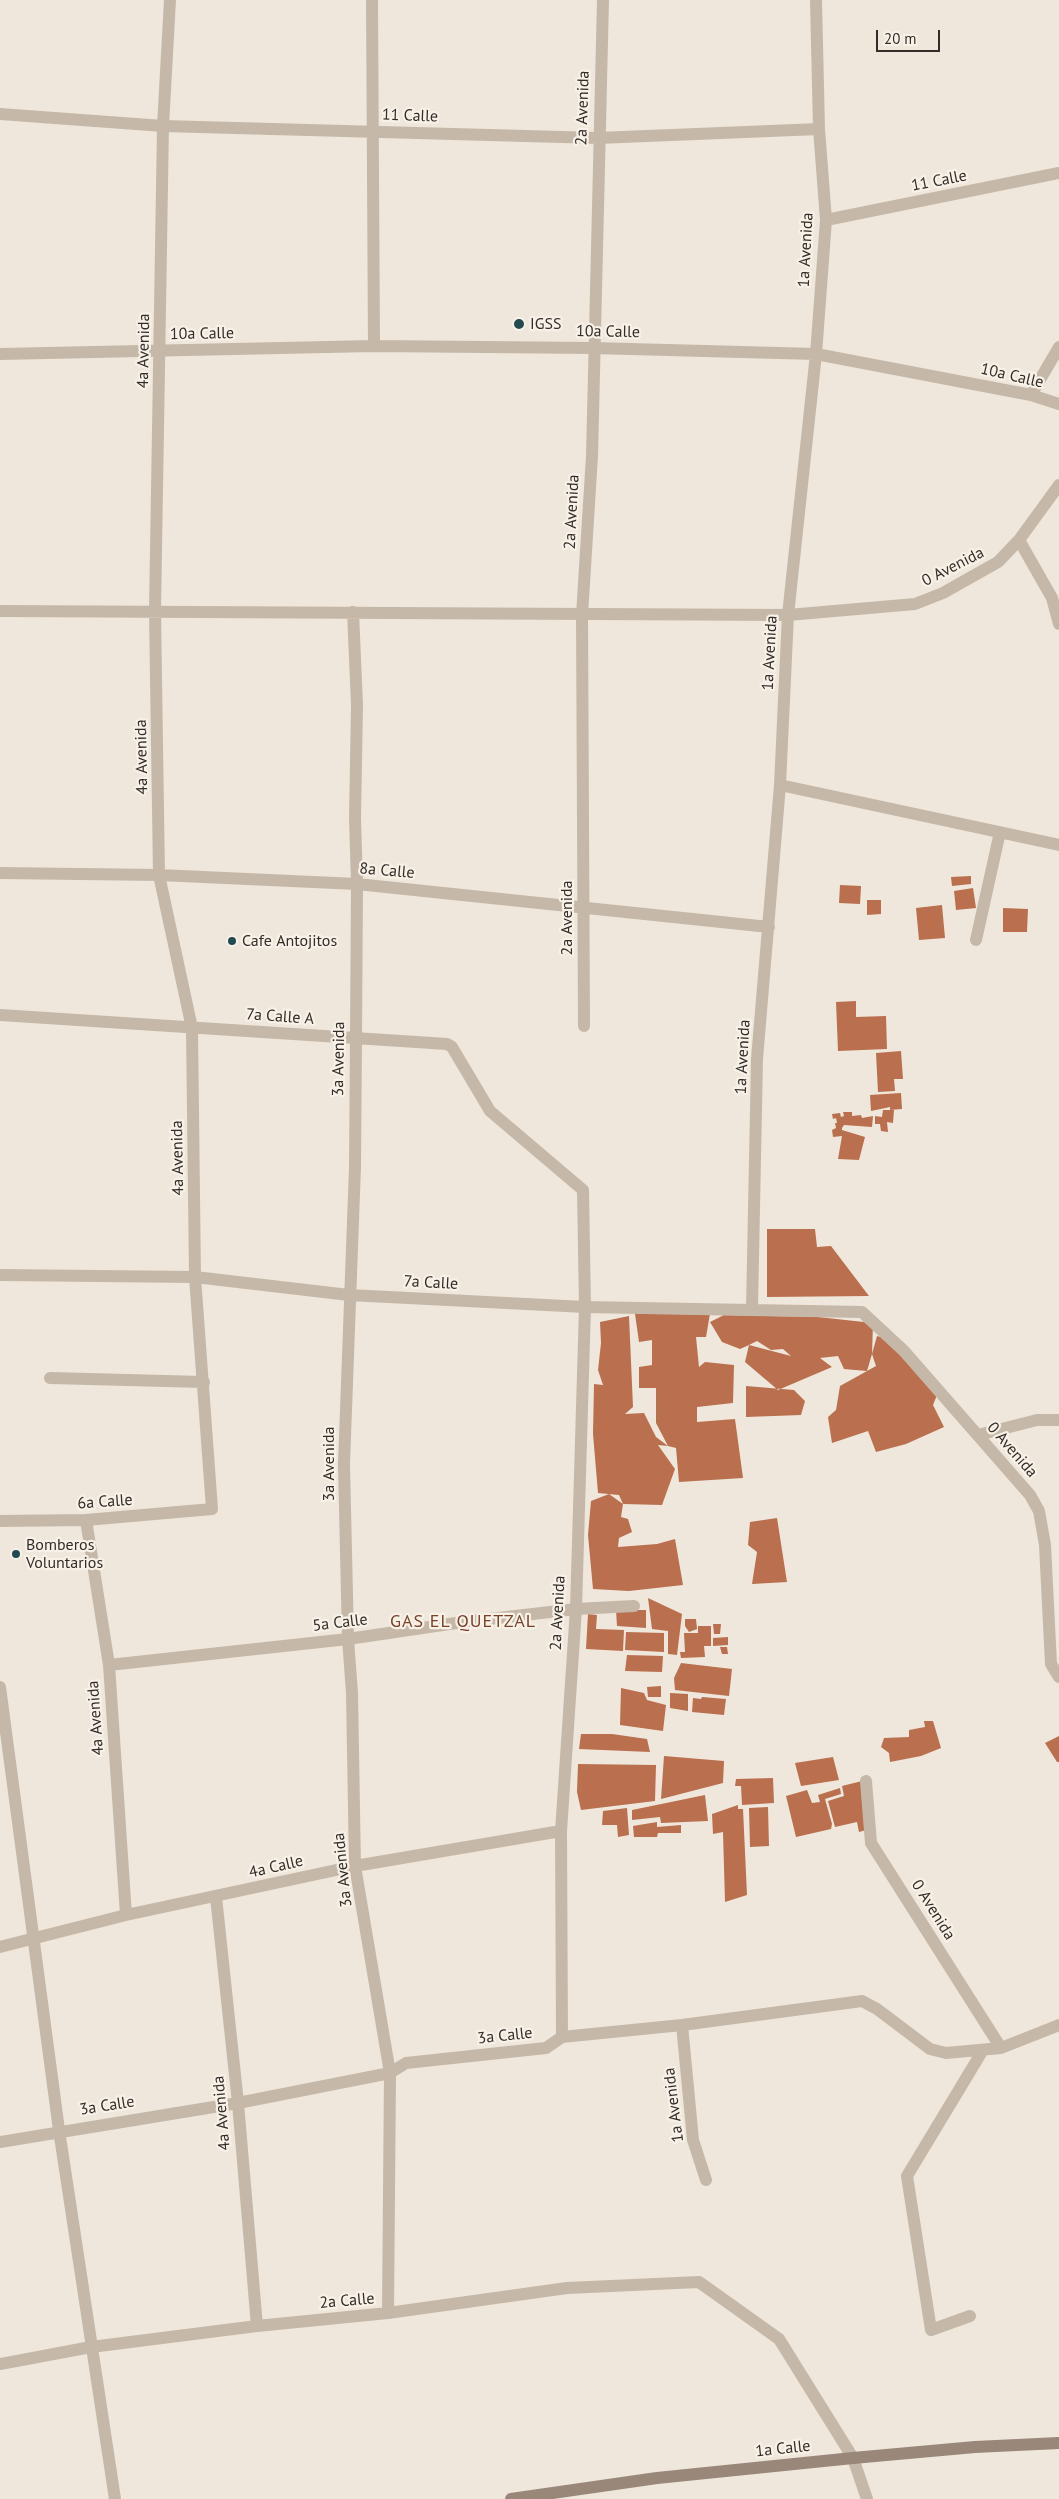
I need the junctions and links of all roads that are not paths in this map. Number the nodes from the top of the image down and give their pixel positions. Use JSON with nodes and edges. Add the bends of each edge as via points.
{"nodes":[{"id":1,"x":170,"y":0,"type":"edge"},
{"id":2,"x":372,"y":0,"type":"edge"},
{"id":3,"x":603,"y":0,"type":"edge"},
{"id":4,"x":816,"y":0,"type":"edge"},
{"id":5,"x":0,"y":114,"type":"edge"},
{"id":6,"x":163,"y":126,"type":"junction"},
{"id":7,"x":819,"y":129,"type":"junction"},
{"id":8,"x":371,"y":131,"type":"junction"},
{"id":9,"x":598,"y":138,"type":"junction"},
{"id":10,"x":1059,"y":173,"type":"edge"},
{"id":11,"x":826,"y":220,"type":"junction"},
{"id":12,"x":374,"y":346,"type":"junction"},
{"id":13,"x":593,"y":348,"type":"junction"},
{"id":14,"x":1059,"y":348,"type":"edge"},
{"id":15,"x":160,"y":351,"type":"junction"},
{"id":16,"x":0,"y":354,"type":"edge"},
{"id":17,"x":816,"y":354,"type":"junction"},
{"id":18,"x":1031,"y":395,"type":"junction"},
{"id":19,"x":1059,"y":404,"type":"edge"},
{"id":20,"x":1059,"y":485,"type":"edge"},
{"id":21,"x":1019,"y":540,"type":"junction"},
{"id":22,"x":0,"y":611,"type":"edge"},
{"id":23,"x":155,"y":611,"type":"junction"},
{"id":24,"x":352,"y":612,"type":"junction"},
{"id":25,"x":582,"y":615,"type":"junction"},
{"id":26,"x":788,"y":615,"type":"junction"},
{"id":27,"x":1059,"y":624,"type":"edge"},
{"id":28,"x":780,"y":785,"type":"junction"},
{"id":29,"x":1000,"y":832,"type":"junction"},
{"id":30,"x":1059,"y":844,"type":"edge"},
{"id":31,"x":0,"y":873,"type":"edge"},
{"id":32,"x":160,"y":874,"type":"junction"},
{"id":33,"x":358,"y":884,"type":"junction"},
{"id":34,"x":583,"y":907,"type":"junction"},
{"id":35,"x":769,"y":926,"type":"junction"},
{"id":36,"x":976,"y":940,"type":"dead end"},
{"id":37,"x":0,"y":1015,"type":"edge"},
{"id":38,"x":584,"y":1026,"type":"dead end"},
{"id":39,"x":192,"y":1028,"type":"junction"},
{"id":40,"x":356,"y":1038,"type":"junction"},
{"id":41,"x":583,"y":1190,"type":"joint"},
{"id":42,"x":0,"y":1275,"type":"edge"},
{"id":43,"x":195,"y":1277,"type":"junction"},
{"id":44,"x":349,"y":1295,"type":"junction"},
{"id":45,"x":584,"y":1306,"type":"junction"},
{"id":46,"x":752,"y":1308,"type":"junction"},
{"id":47,"x":862,"y":1312,"type":"joint"},
{"id":48,"x":50,"y":1378,"type":"dead end"},
{"id":49,"x":204,"y":1382,"type":"junction"},
{"id":50,"x":1059,"y":1420,"type":"edge"},
{"id":51,"x":978,"y":1436,"type":"junction"},
{"id":52,"x":212,"y":1509,"type":"joint"},
{"id":53,"x":86,"y":1520,"type":"junction"},
{"id":54,"x":0,"y":1521,"type":"edge"},
{"id":55,"x":634,"y":1606,"type":"dead end"},
{"id":56,"x":576,"y":1609,"type":"junction"},
{"id":57,"x":348,"y":1639,"type":"junction"},
{"id":58,"x":109,"y":1665,"type":"junction"},
{"id":59,"x":1059,"y":1676,"type":"edge"},
{"id":60,"x":0,"y":1687,"type":"edge"},
{"id":61,"x":866,"y":1781,"type":"dead end"},
{"id":62,"x":561,"y":1831,"type":"junction"},
{"id":63,"x":355,"y":1866,"type":"junction"},
{"id":64,"x":216,"y":1897,"type":"junction"},
{"id":65,"x":126,"y":1915,"type":"junction"},
{"id":66,"x":35,"y":1939,"type":"junction"},
{"id":67,"x":0,"y":1947,"type":"edge"},
{"id":68,"x":682,"y":2025,"type":"junction"},
{"id":69,"x":1059,"y":2025,"type":"edge"},
{"id":70,"x":562,"y":2037,"type":"junction"},
{"id":71,"x":1001,"y":2048,"type":"junction"},
{"id":72,"x":983,"y":2050,"type":"junction"},
{"id":73,"x":390,"y":2073,"type":"junction"},
{"id":74,"x":238,"y":2103,"type":"junction"},
{"id":75,"x":59,"y":2130,"type":"junction"},
{"id":76,"x":0,"y":2142,"type":"edge"},
{"id":77,"x":706,"y":2180,"type":"dead end"},
{"id":78,"x":388,"y":2314,"type":"junction"},
{"id":79,"x":970,"y":2316,"type":"dead end"},
{"id":80,"x":257,"y":2326,"type":"junction"},
{"id":81,"x":91,"y":2347,"type":"junction"},
{"id":82,"x":0,"y":2364,"type":"edge"},
{"id":83,"x":1059,"y":2443,"type":"edge"},
{"id":84,"x":853,"y":2458,"type":"junction"},
{"id":85,"x":566,"y":2495,"type":"edge"},
{"id":86,"x":115,"y":2499,"type":"edge"},
{"id":87,"x":511,"y":2499,"type":"edge"},
{"id":88,"x":867,"y":2499,"type":"edge"}],
"edges":[{"from":1,"to":6,"type":"street","name":"4a Avenida"},
{"from":2,"to":8,"type":"street"},
{"from":3,"to":9,"type":"street","name":"2a Avenida"},
{"from":4,"to":7,"type":"street","name":"1a Avenida"},
{"from":5,"to":6,"type":"street","name":"11 Calle"},
{"from":6,"to":8,"type":"street","name":"11 Calle"},
{"from":6,"to":15,"type":"street","name":"4a Avenida"},
{"from":7,"to":9,"type":"street","name":"11 Calle"},
{"from":7,"to":11,"type":"street","name":"1a Avenida"},
{"from":8,"to":9,"type":"street","name":"11 Calle"},
{"from":8,"to":12,"type":"street"},
{"from":9,"to":13,"type":"street","name":"2a Avenida"},
{"from":10,"to":11,"type":"street","name":"11 Calle"},
{"from":11,"to":17,"type":"street","name":"1a Avenida"},
{"from":12,"to":13,"type":"street","name":"10a Calle"},
{"from":12,"to":15,"type":"street","name":"10a Calle"},
{"from":13,"to":17,"type":"street","name":"10a Calle"},
{"from":13,"to":25,"type":"street","name":"2a Avenida","via":[[592,456]]},
{"from":14,"to":18,"type":"street"},
{"from":15,"to":16,"type":"street","name":"10a Calle"},
{"from":15,"to":23,"type":"street","name":"4a Avenida"},
{"from":17,"to":18,"type":"street","name":"10a Calle"},
{"from":17,"to":26,"type":"street","name":"1a Avenida"},
{"from":18,"to":19,"type":"street","name":"10a Calle"},
{"from":20,"to":21,"type":"street","name":"0 Avenida"},
{"from":21,"to":26,"type":"street","name":"0 Avenida","via":[[998,562],[943,593],[915,604]]},
{"from":21,"to":27,"type":"street","via":[[1052,598]]},
{"from":22,"to":23,"type":"street","name":"0 Avenida"},
{"from":23,"to":24,"type":"street","name":"0 Avenida"},
{"from":23,"to":32,"type":"street","name":"4a Avenida"},
{"from":24,"to":25,"type":"street","name":"0 Avenida"},
{"from":24,"to":33,"type":"street","name":"3a Avenida","via":[[357,705],[355,818]]},
{"from":25,"to":26,"type":"street","name":"0 Avenida"},
{"from":25,"to":34,"type":"street","name":"2a Avenida"},
{"from":26,"to":28,"type":"street","name":"1a Avenida"},
{"from":28,"to":29,"type":"street"},
{"from":28,"to":35,"type":"street","name":"1a Avenida"},
{"from":29,"to":30,"type":"street"},
{"from":29,"to":36,"type":"street"},
{"from":31,"to":32,"type":"street","name":"8a Calle"},
{"from":32,"to":33,"type":"street","name":"8a Calle"},
{"from":32,"to":39,"type":"street","name":"4a Avenida"},
{"from":33,"to":34,"type":"street","name":"8a Calle"},
{"from":33,"to":40,"type":"street","name":"3a Avenida"},
{"from":34,"to":35,"type":"street","name":"8a Calle"},
{"from":34,"to":38,"type":"street","name":"2a Avenida"},
{"from":35,"to":46,"type":"street","name":"1a Avenida","via":[[757,1059]]},
{"from":37,"to":39,"type":"street","name":"7a Calle A"},
{"from":39,"to":40,"type":"street","name":"7a Calle A"},
{"from":39,"to":43,"type":"street","name":"4a Avenida"},
{"from":40,"to":41,"type":"street","name":"7a Calle A","via":[[447,1044],[452,1047],[490,1111]]},
{"from":40,"to":44,"type":"street","name":"3a Avenida"},
{"from":41,"to":45,"type":"street","name":"2a Avenida"},
{"from":42,"to":43,"type":"street","name":"7a Calle"},
{"from":43,"to":44,"type":"street","name":"7a Calle"},
{"from":43,"to":49,"type":"street","name":"4a Avenida"},
{"from":44,"to":45,"type":"street","name":"7a Calle"},
{"from":44,"to":57,"type":"street","name":"3a Avenida","via":[[344,1464]]},
{"from":45,"to":46,"type":"street","name":"7a Calle"},
{"from":45,"to":56,"type":"street","name":"2a Avenida"},
{"from":46,"to":47,"type":"street","name":"7a Calle"},
{"from":47,"to":51,"type":"street","name":"0 Avenida","via":[[904,1350]]},
{"from":48,"to":49,"type":"street"},
{"from":49,"to":52,"type":"street","name":"4a Avenida"},
{"from":50,"to":51,"type":"street","via":[[1036,1420]]},
{"from":51,"to":59,"type":"street","name":"0 Avenida","via":[[1030,1495],[1039,1511],[1045,1545],[1051,1664]]},
{"from":52,"to":53,"type":"street","name":"6a Calle"},
{"from":53,"to":54,"type":"street","name":"6a Calle"},
{"from":53,"to":58,"type":"street","name":"4a Avenida"},
{"from":55,"to":56,"type":"street","name":"5a Calle"},
{"from":56,"to":57,"type":"street","name":"5a Calle"},
{"from":56,"to":62,"type":"street","name":"2a Avenida"},
{"from":57,"to":58,"type":"street","name":"5a Calle"},
{"from":57,"to":63,"type":"street","name":"3a Avenida"},
{"from":58,"to":65,"type":"street","name":"4a Avenida"},
{"from":60,"to":66,"type":"street"},
{"from":61,"to":71,"type":"street","name":"0 Avenida","via":[[871,1843]]},
{"from":62,"to":63,"type":"street","name":"4a Calle"},
{"from":62,"to":70,"type":"street","name":"2a Avenida"},
{"from":63,"to":64,"type":"street","name":"4a Calle"},
{"from":63,"to":73,"type":"street","name":"3a Avenida"},
{"from":64,"to":65,"type":"street","name":"4a Calle"},
{"from":64,"to":74,"type":"street","name":"4a Avenida"},
{"from":65,"to":66,"type":"street","name":"4a Calle"},
{"from":66,"to":67,"type":"street","name":"4a Calle"},
{"from":66,"to":75,"type":"street"},
{"from":68,"to":70,"type":"street","name":"3a Calle"},
{"from":68,"to":72,"type":"street","name":"3a Calle","via":[[862,2001],[930,2049],[946,2053]]},
{"from":68,"to":77,"type":"street","name":"1a Avenida","via":[[693,2140]]},
{"from":69,"to":71,"type":"street","name":"3a Calle"},
{"from":70,"to":73,"type":"street","name":"3a Calle","via":[[546,2048],[406,2063]]},
{"from":71,"to":72,"type":"street","name":"3a Calle"},
{"from":72,"to":79,"type":"street","via":[[907,2176],[931,2330]]},
{"from":73,"to":74,"type":"street","name":"3a Calle"},
{"from":73,"to":78,"type":"street","name":"3a Avenida"},
{"from":74,"to":75,"type":"street","name":"3a Calle"},
{"from":74,"to":80,"type":"street","name":"4a Avenida"},
{"from":75,"to":76,"type":"street","name":"3a Calle"},
{"from":75,"to":81,"type":"street"},
{"from":78,"to":80,"type":"street","name":"2a Calle"},
{"from":78,"to":84,"type":"street","name":"2a Calle","via":[[566,2288],[699,2282],[779,2339]]},
{"from":80,"to":81,"type":"street","name":"2a Calle"},
{"from":81,"to":82,"type":"street","name":"2a Calle"},
{"from":81,"to":86,"type":"street"},
{"from":83,"to":84,"type":"street","name":"1a Calle"},
{"from":84,"to":85,"type":"street","name":"1a Calle","via":[[657,2478]]},
{"from":84,"to":88,"type":"street"},
{"from":85,"to":87,"type":"street","name":"1a Calle"}]}
